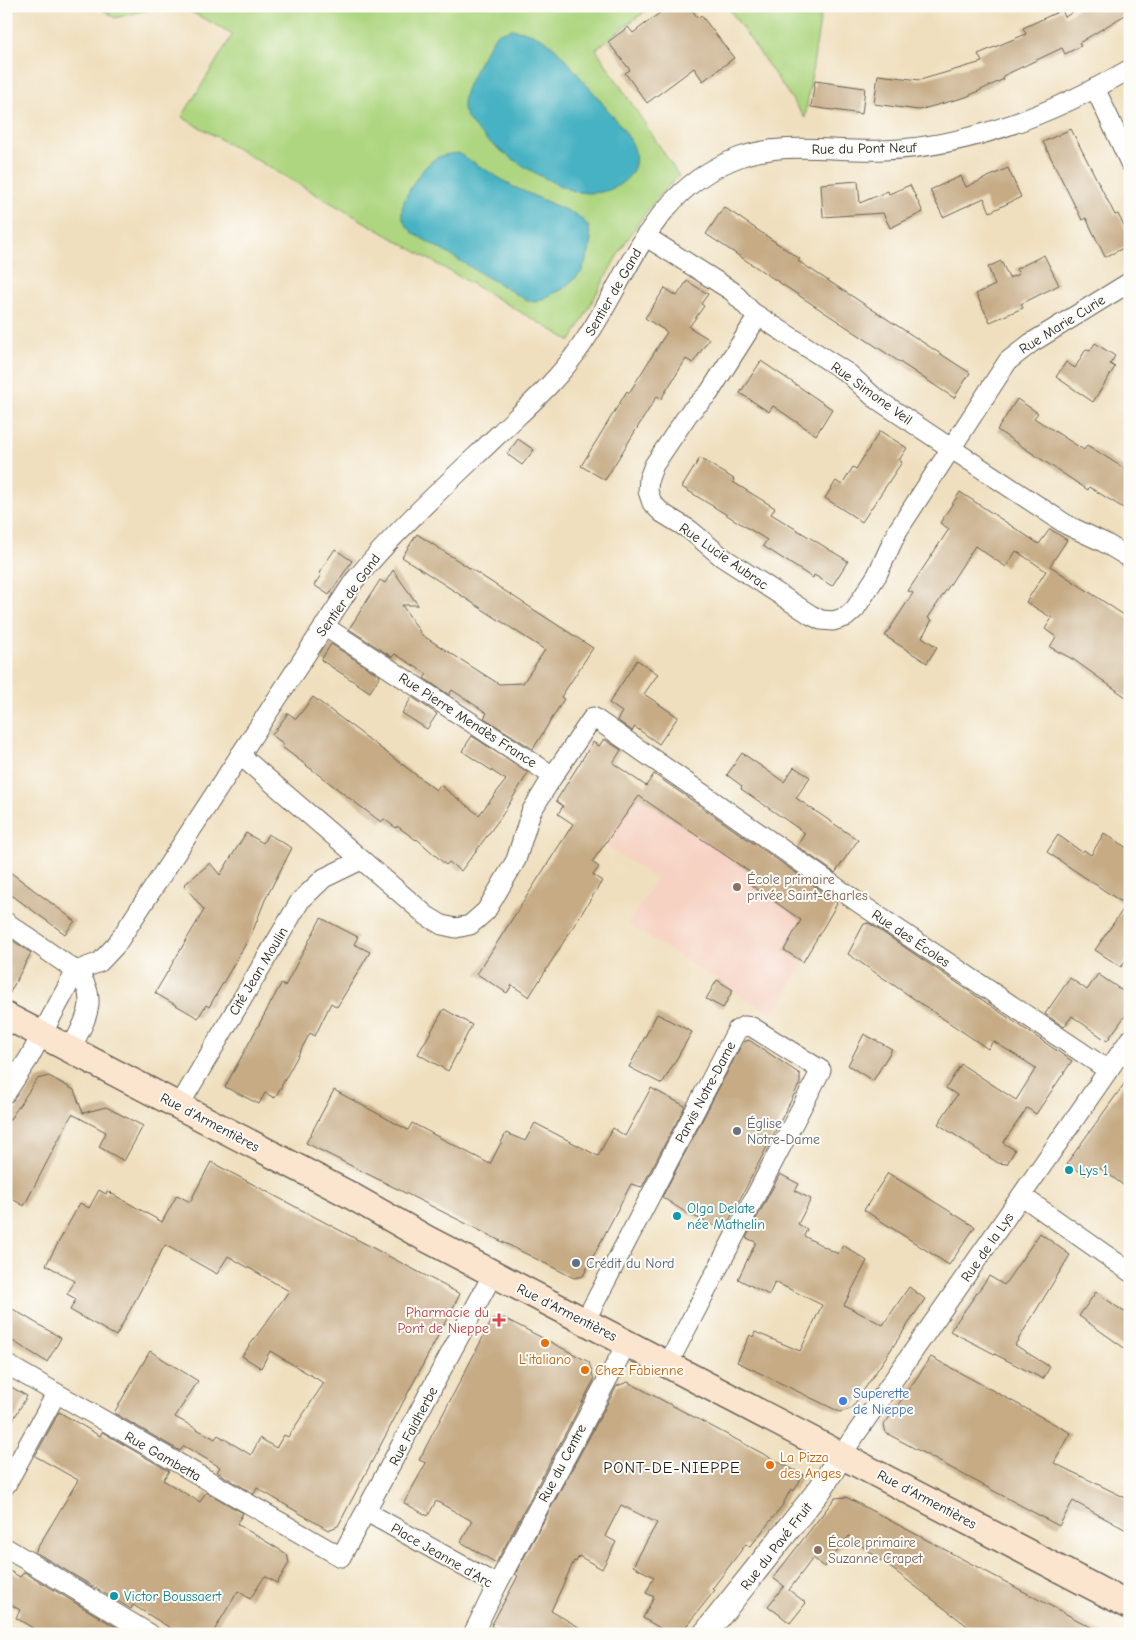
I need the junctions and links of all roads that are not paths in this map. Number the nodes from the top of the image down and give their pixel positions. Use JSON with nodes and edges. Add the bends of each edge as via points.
{"nodes":[{"id":1,"x":1130,"y":69,"type":"edge"},
{"id":2,"x":1095,"y":88,"type":"junction"},
{"id":3,"x":1130,"y":164,"type":"edge"},
{"id":4,"x":645,"y":236,"type":"junction"},
{"id":5,"x":1130,"y":282,"type":"edge"},
{"id":6,"x":758,"y":316,"type":"junction"},
{"id":7,"x":952,"y":448,"type":"junction"},
{"id":8,"x":1130,"y":558,"type":"edge"},
{"id":9,"x":324,"y":626,"type":"junction"},
{"id":10,"x":593,"y":717,"type":"joint"},
{"id":11,"x":240,"y":754,"type":"junction"},
{"id":12,"x":552,"y":776,"type":"junction"},
{"id":13,"x":361,"y":860,"type":"junction"},
{"id":14,"x":6,"y":922,"type":"edge"},
{"id":15,"x":76,"y":971,"type":"junction"},
{"id":16,"x":6,"y":1016,"type":"edge"},
{"id":17,"x":42,"y":1034,"type":"junction"},
{"id":18,"x":1130,"y":1039,"type":"edge"},
{"id":19,"x":71,"y":1049,"type":"junction"},
{"id":20,"x":1108,"y":1070,"type":"junction"},
{"id":21,"x":6,"y":1093,"type":"edge"},
{"id":22,"x":179,"y":1106,"type":"junction"},
{"id":23,"x":1022,"y":1196,"type":"junction"},
{"id":24,"x":1130,"y":1272,"type":"edge"},
{"id":25,"x":493,"y":1274,"type":"junction"},
{"id":26,"x":585,"y":1321,"type":"junction"},
{"id":27,"x":627,"y":1343,"type":"junction"},
{"id":28,"x":6,"y":1364,"type":"edge"},
{"id":29,"x":668,"y":1364,"type":"junction"},
{"id":30,"x":56,"y":1394,"type":"junction"},
{"id":31,"x":842,"y":1454,"type":"junction"},
{"id":32,"x":6,"y":1485,"type":"edge"},
{"id":33,"x":367,"y":1512,"type":"junction"},
{"id":34,"x":321,"y":1546,"type":"joint"},
{"id":35,"x":6,"y":1548,"type":"edge"},
{"id":36,"x":497,"y":1585,"type":"junction"},
{"id":37,"x":1130,"y":1606,"type":"edge"},
{"id":38,"x":150,"y":1634,"type":"edge"},
{"id":39,"x":473,"y":1634,"type":"edge"},
{"id":40,"x":705,"y":1634,"type":"edge"}],
"edges":[{"from":1,"to":2,"type":"street","name":"Rue du Pont Neuf"},
{"from":2,"to":3,"type":"street"},
{"from":2,"to":4,"type":"street","name":"Rue du Pont Neuf","via":[[1027,120],[940,144],[901,149],[786,149],[750,154],[720,166],[686,187],[659,215]]},
{"from":4,"to":6,"type":"street","name":"Rue Simone Veil","via":[[732,291]]},
{"from":4,"to":9,"type":"street","name":"Sentier de Gand","via":[[570,362],[379,551]]},
{"from":5,"to":7,"type":"street","name":"Rue Marie Curie","via":[[1017,352],[1002,369]]},
{"from":6,"to":7,"type":"street","name":"Rue Simone Veil","via":[[849,374],[875,398]]},
{"from":6,"to":7,"type":"street","name":"Rue Lucie Aubrac","via":[[709,393],[689,413],[654,465],[648,484],[650,498],[657,508],[690,530],[722,558],[816,618],[828,621],[846,617],[871,585],[898,530]]},
{"from":7,"to":8,"type":"street","name":"Rue Simone Veil","via":[[1067,525]]},
{"from":9,"to":11,"type":"street","name":"Sentier de Gand"},
{"from":9,"to":12,"type":"street","name":"Rue Pierre Mendès France"},
{"from":10,"to":12,"type":"street","name":"Rue Pierre Mendès France"},
{"from":10,"to":20,"type":"street","name":"Rue des Écoles","via":[[859,904]]},
{"from":11,"to":13,"type":"street"},
{"from":11,"to":15,"type":"street","name":"Sentier de Gand","via":[[116,946],[100,962]]},
{"from":12,"to":13,"type":"street","via":[[531,812],[516,860],[486,912],[470,925],[449,927],[434,921]]},
{"from":13,"to":22,"type":"street","name":"Cité Jean Moulin","via":[[324,878],[300,901]]},
{"from":14,"to":15,"type":"street"},
{"from":15,"to":17,"type":"street"},
{"from":15,"to":19,"type":"street","via":[[88,987],[90,1001],[84,1023]]},
{"from":16,"to":17,"type":"main road","name":"Rue d'Armentières"},
{"from":17,"to":19,"type":"main road","name":"Rue d'Armentières"},
{"from":17,"to":21,"type":"street"},
{"from":18,"to":20,"type":"street","name":"Rue de la Lys"},
{"from":19,"to":22,"type":"main road","name":"Rue d'Armentières"},
{"from":20,"to":23,"type":"street","name":"Rue de la Lys"},
{"from":22,"to":25,"type":"main road","name":"Rue d'Armentières"},
{"from":23,"to":24,"type":"street"},
{"from":23,"to":31,"type":"street","name":"Rue de la Lys"},
{"from":25,"to":26,"type":"main road","name":"Rue d'Armentières"},
{"from":25,"to":33,"type":"street","name":"Rue Faidherbe"},
{"from":26,"to":27,"type":"main road","name":"Rue d'Armentières"},
{"from":26,"to":29,"type":"street","name":"Parvis Notre-Dame","via":[[737,1030],[744,1026],[752,1027],[821,1070]]},
{"from":27,"to":29,"type":"main road","name":"Rue d'Armentières"},
{"from":27,"to":36,"type":"street","name":"Rue du Centre"},
{"from":28,"to":30,"type":"street","name":"Rue Gambetta"},
{"from":29,"to":31,"type":"main road","name":"Rue d'Armentières"},
{"from":30,"to":32,"type":"street"},
{"from":30,"to":34,"type":"street","name":"Rue Gambetta"},
{"from":31,"to":37,"type":"main road","name":"Rue d'Armentières"},
{"from":31,"to":40,"type":"street","name":"Rue du Pavé Fruit","via":[[821,1488]]},
{"from":33,"to":34,"type":"street","name":"Rue Faidherbe","via":[[341,1557]]},
{"from":33,"to":36,"type":"street","name":"Place Jeanne d'Arc"},
{"from":35,"to":38,"type":"street"},
{"from":36,"to":39,"type":"street","name":"Place Jeanne d'Arc"}]}
